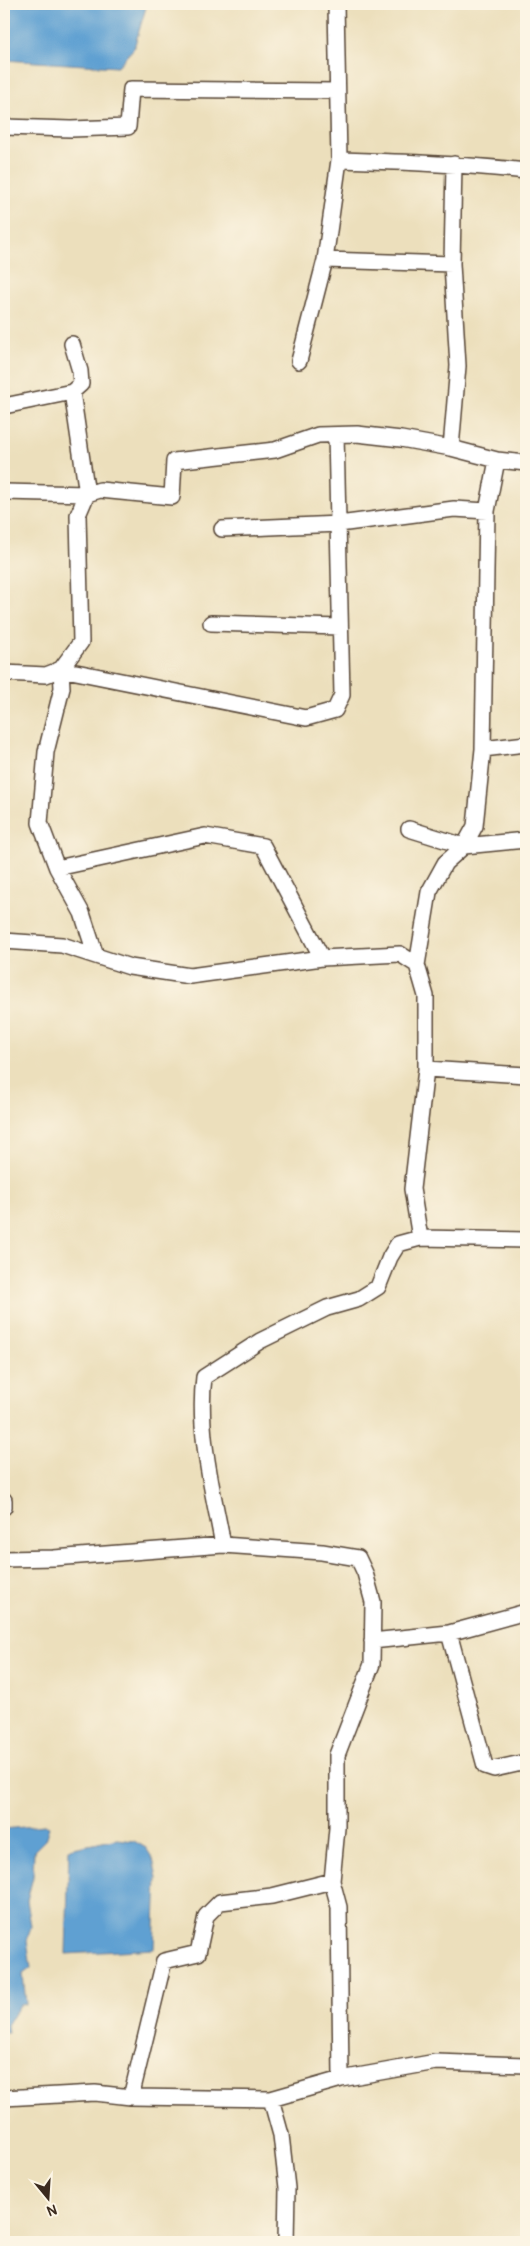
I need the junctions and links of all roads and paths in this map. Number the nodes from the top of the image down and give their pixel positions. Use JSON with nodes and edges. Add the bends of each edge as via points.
{"nodes":[{"id":1,"x":336,"y":4,"type":"edge"},
{"id":2,"x":337,"y":91,"type":"junction"},
{"id":3,"x":4,"y":127,"type":"edge"},
{"id":4,"x":338,"y":160,"type":"junction"},
{"id":5,"x":454,"y":164,"type":"junction"},
{"id":6,"x":526,"y":171,"type":"edge"},
{"id":7,"x":325,"y":260,"type":"junction"},
{"id":8,"x":452,"y":264,"type":"junction"},
{"id":9,"x":72,"y":344,"type":"dead end"},
{"id":10,"x":299,"y":361,"type":"dead end"},
{"id":11,"x":72,"y":392,"type":"junction"},
{"id":12,"x":4,"y":404,"type":"edge"},
{"id":13,"x":336,"y":435,"type":"junction"},
{"id":14,"x":451,"y":448,"type":"junction"},
{"id":15,"x":497,"y":460,"type":"junction"},
{"id":16,"x":526,"y":463,"type":"edge"},
{"id":17,"x":4,"y":492,"type":"edge"},
{"id":18,"x":87,"y":494,"type":"junction"},
{"id":19,"x":487,"y":511,"type":"junction"},
{"id":20,"x":339,"y":524,"type":"junction"},
{"id":21,"x":222,"y":529,"type":"dead end"},
{"id":22,"x":211,"y":622,"type":"dead end"},
{"id":23,"x":339,"y":627,"type":"junction"},
{"id":24,"x":61,"y":669,"type":"junction"},
{"id":25,"x":4,"y":673,"type":"edge"},
{"id":26,"x":526,"y":744,"type":"edge"},
{"id":27,"x":483,"y":749,"type":"junction"},
{"id":28,"x":409,"y":830,"type":"dead end"},
{"id":29,"x":526,"y":840,"type":"edge"},
{"id":30,"x":464,"y":846,"type":"junction"},
{"id":31,"x":57,"y":868,"type":"junction"},
{"id":32,"x":4,"y":941,"type":"edge"},
{"id":33,"x":96,"y":956,"type":"junction"},
{"id":34,"x":322,"y":958,"type":"junction"},
{"id":35,"x":417,"y":965,"type":"junction"},
{"id":36,"x":426,"y":1069,"type":"junction"},
{"id":37,"x":526,"y":1076,"type":"edge"},
{"id":38,"x":420,"y":1238,"type":"junction"},
{"id":39,"x":526,"y":1240,"type":"edge"},
{"id":40,"x":4,"y":1500,"type":"edge"},
{"id":41,"x":4,"y":1506,"type":"edge"},
{"id":42,"x":223,"y":1544,"type":"junction"},
{"id":43,"x":4,"y":1559,"type":"edge"},
{"id":44,"x":526,"y":1612,"type":"edge"},
{"id":45,"x":449,"y":1633,"type":"junction"},
{"id":46,"x":372,"y":1641,"type":"junction"},
{"id":47,"x":526,"y":1762,"type":"edge"},
{"id":48,"x":332,"y":1881,"type":"junction"},
{"id":49,"x":526,"y":2065,"type":"edge"},
{"id":50,"x":341,"y":2078,"type":"junction"},
{"id":51,"x":131,"y":2097,"type":"junction"},
{"id":52,"x":4,"y":2098,"type":"edge"},
{"id":53,"x":271,"y":2099,"type":"junction"},
{"id":54,"x":286,"y":2242,"type":"edge"}],
"edges":[{"from":1,"to":2,"type":"street"},
{"from":2,"to":3,"type":"street","via":[[132,89],[128,127]]},
{"from":2,"to":4,"type":"street"},
{"from":4,"to":5,"type":"street"},
{"from":4,"to":7,"type":"street"},
{"from":5,"to":6,"type":"street"},
{"from":5,"to":8,"type":"street"},
{"from":7,"to":8,"type":"street"},
{"from":7,"to":10,"type":"street"},
{"from":8,"to":14,"type":"street","via":[[458,366]]},
{"from":9,"to":11,"type":"street","via":[[81,384]]},
{"from":11,"to":12,"type":"street"},
{"from":11,"to":18,"type":"street"},
{"from":13,"to":14,"type":"street","via":[[401,439]]},
{"from":13,"to":18,"type":"street","via":[[318,436],[275,450],[174,461],[172,497],[100,490]]},
{"from":13,"to":20,"type":"street"},
{"from":14,"to":15,"type":"street"},
{"from":15,"to":16,"type":"street"},
{"from":15,"to":19,"type":"street"},
{"from":17,"to":18,"type":"street"},
{"from":18,"to":24,"type":"street","via":[[78,515],[81,642]]},
{"from":19,"to":20,"type":"street","via":[[454,510]]},
{"from":19,"to":27,"type":"street"},
{"from":20,"to":21,"type":"street"},
{"from":20,"to":23,"type":"street"},
{"from":22,"to":23,"type":"street"},
{"from":23,"to":24,"type":"street","via":[[342,695],[335,710],[306,718]]},
{"from":24,"to":25,"type":"street","via":[[46,675]]},
{"from":24,"to":31,"type":"street","via":[[62,688],[46,752],[40,823]]},
{"from":26,"to":27,"type":"street"},
{"from":27,"to":30,"type":"street","via":[[475,826]]},
{"from":28,"to":30,"type":"street"},
{"from":29,"to":30,"type":"street"},
{"from":30,"to":35,"type":"street","via":[[445,863],[430,892]]},
{"from":31,"to":33,"type":"street","via":[[82,913]]},
{"from":31,"to":34,"type":"street","via":[[206,836],[263,846]]},
{"from":32,"to":33,"type":"street","via":[[62,945]]},
{"from":33,"to":34,"type":"street","via":[[130,967],[190,976]]},
{"from":34,"to":35,"type":"street","via":[[400,954]]},
{"from":35,"to":36,"type":"street","via":[[426,996]]},
{"from":36,"to":37,"type":"street"},
{"from":36,"to":38,"type":"street","via":[[412,1189]]},
{"from":38,"to":39,"type":"street"},
{"from":38,"to":42,"type":"street","via":[[398,1244],[378,1288],[359,1298],[326,1308],[260,1340],[204,1377],[201,1398],[208,1465]]},
{"from":40,"to":41,"type":"street"},
{"from":42,"to":43,"type":"street"},
{"from":42,"to":46,"type":"street","via":[[358,1558],[373,1602]]},
{"from":44,"to":45,"type":"street"},
{"from":45,"to":46,"type":"street"},
{"from":45,"to":47,"type":"street","via":[[485,1766],[494,1769]]},
{"from":46,"to":48,"type":"street","via":[[372,1664],[337,1755],[337,1828]]},
{"from":48,"to":50,"type":"street","via":[[339,1907]]},
{"from":48,"to":51,"type":"street","via":[[272,1896],[220,1902],[206,1916],[198,1953],[164,1961]]},
{"from":49,"to":50,"type":"street","via":[[436,2062]]},
{"from":50,"to":53,"type":"street"},
{"from":51,"to":52,"type":"street","via":[[95,2093]]},
{"from":51,"to":53,"type":"street"},
{"from":53,"to":54,"type":"street","via":[[281,2135],[287,2188]]}]}
